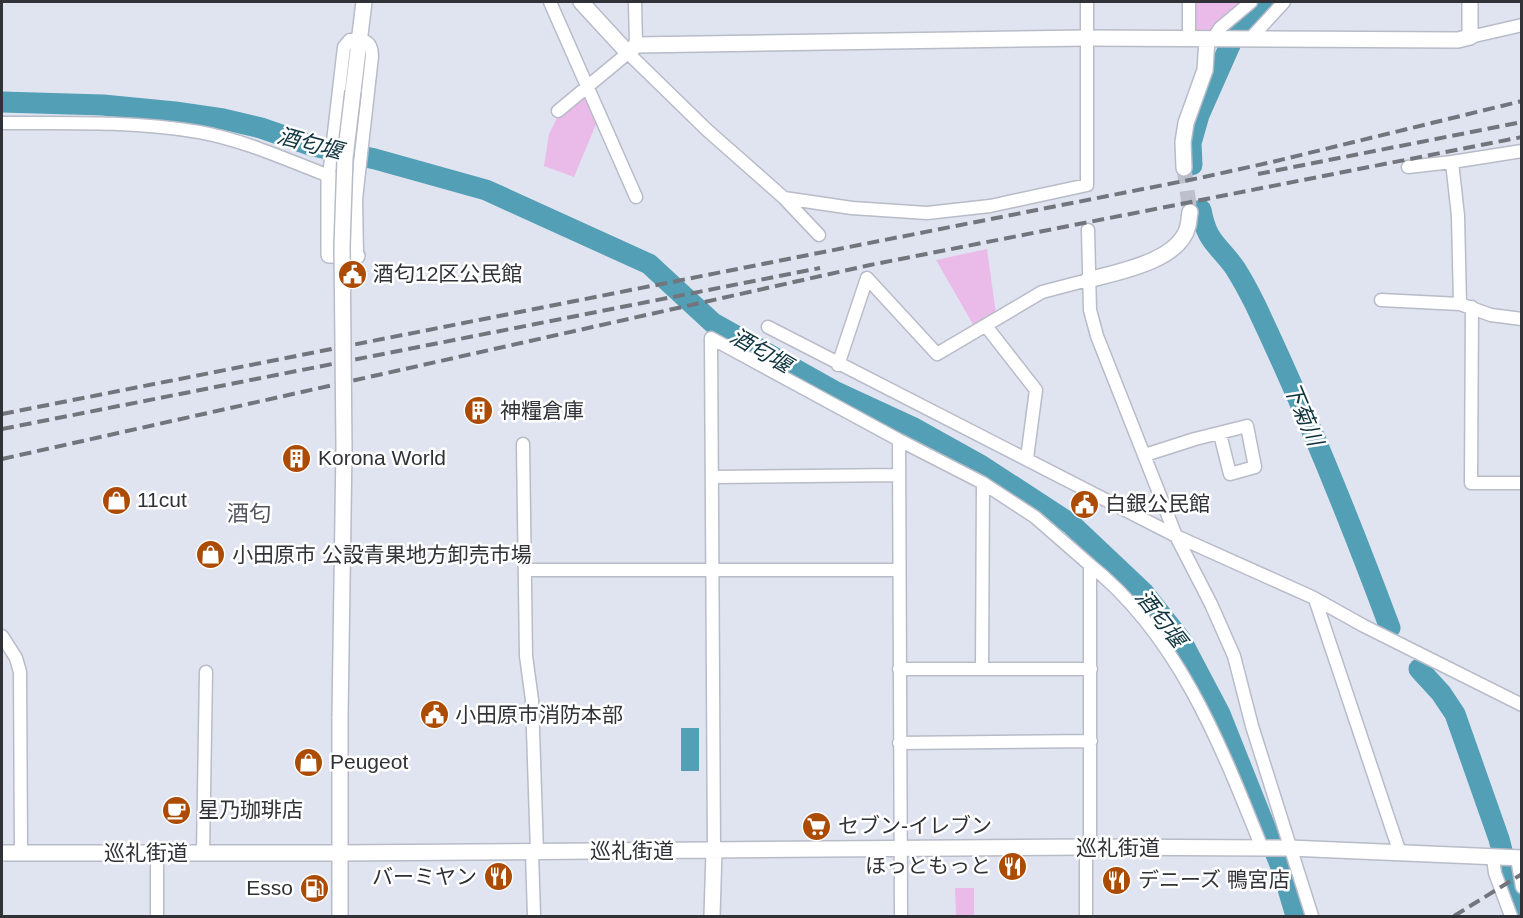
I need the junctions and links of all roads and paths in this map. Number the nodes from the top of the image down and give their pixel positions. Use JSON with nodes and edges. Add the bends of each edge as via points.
{"nodes":[{"id":1,"x":364,"y":2,"type":"edge"},
{"id":2,"x":550,"y":2,"type":"edge"},
{"id":3,"x":581,"y":2,"type":"edge"},
{"id":4,"x":635,"y":2,"type":"edge"},
{"id":5,"x":1087,"y":2,"type":"edge"},
{"id":6,"x":1189,"y":2,"type":"edge"},
{"id":7,"x":1251,"y":2,"type":"edge"},
{"id":8,"x":1284,"y":2,"type":"edge"},
{"id":9,"x":1470,"y":2,"type":"edge"},
{"id":10,"x":1521,"y":25,"type":"edge"},
{"id":11,"x":1087,"y":38,"type":"junction"},
{"id":12,"x":1470,"y":38,"type":"junction"},
{"id":13,"x":360,"y":39,"type":"junction"},
{"id":14,"x":1189,"y":39,"type":"junction"},
{"id":15,"x":1213,"y":39,"type":"junction"},
{"id":16,"x":1246,"y":40,"type":"junction"},
{"id":17,"x":632,"y":49,"type":"junction"},
{"id":18,"x":587,"y":86,"type":"junction"},
{"id":19,"x":558,"y":111,"type":"dead end"},
{"id":20,"x":2,"y":123,"type":"edge"},
{"id":21,"x":1521,"y":151,"type":"edge"},
{"id":22,"x":1452,"y":162,"type":"junction"},
{"id":23,"x":1408,"y":167,"type":"dead end"},
{"id":24,"x":1184,"y":168,"type":"tunnel mouth"},
{"id":25,"x":329,"y":177,"type":"junction"},
{"id":26,"x":636,"y":197,"type":"dead end"},
{"id":27,"x":784,"y":198,"type":"junction"},
{"id":28,"x":1190,"y":212,"type":"tunnel mouth"},
{"id":29,"x":1088,"y":230,"type":"dead end"},
{"id":30,"x":819,"y":236,"type":"dead end"},
{"id":31,"x":357,"y":256,"type":"joint"},
{"id":32,"x":1088,"y":280,"type":"junction"},
{"id":33,"x":1381,"y":300,"type":"dead end"},
{"id":34,"x":1466,"y":305,"type":"junction"},
{"id":35,"x":1521,"y":318,"type":"edge"},
{"id":36,"x":986,"y":326,"type":"junction"},
{"id":37,"x":768,"y":327,"type":"dead end"},
{"id":38,"x":838,"y":364,"type":"junction"},
{"id":39,"x":1220,"y":434,"type":"dead end"},
{"id":40,"x":899,"y":440,"type":"junction"},
{"id":41,"x":523,"y":444,"type":"dead end"},
{"id":42,"x":1145,"y":455,"type":"junction"},
{"id":43,"x":1027,"y":458,"type":"junction"},
{"id":44,"x":899,"y":475,"type":"junction"},
{"id":45,"x":712,"y":477,"type":"junction"},
{"id":46,"x":983,"y":483,"type":"junction"},
{"id":47,"x":1521,"y":483,"type":"edge"},
{"id":48,"x":1176,"y":536,"type":"junction"},
{"id":49,"x":1090,"y":565,"type":"junction"},
{"id":50,"x":525,"y":570,"type":"junction"},
{"id":51,"x":713,"y":570,"type":"junction"},
{"id":52,"x":899,"y":570,"type":"junction"},
{"id":53,"x":1315,"y":599,"type":"junction"},
{"id":54,"x":2,"y":636,"type":"edge"},
{"id":55,"x":899,"y":669,"type":"junction"},
{"id":56,"x":982,"y":669,"type":"junction"},
{"id":57,"x":1091,"y":669,"type":"junction"},
{"id":58,"x":206,"y":672,"type":"dead end"},
{"id":59,"x":1521,"y":705,"type":"edge"},
{"id":60,"x":1091,"y":741,"type":"junction"},
{"id":61,"x":899,"y":743,"type":"junction"},
{"id":62,"x":1088,"y":848,"type":"junction"},
{"id":63,"x":1262,"y":848,"type":"junction"},
{"id":64,"x":1289,"y":848,"type":"junction"},
{"id":65,"x":901,"y":849,"type":"junction"},
{"id":66,"x":714,"y":851,"type":"junction"},
{"id":67,"x":535,"y":852,"type":"junction"},
{"id":68,"x":2,"y":853,"type":"edge"},
{"id":69,"x":21,"y":853,"type":"junction"},
{"id":70,"x":157,"y":853,"type":"junction"},
{"id":71,"x":203,"y":853,"type":"junction"},
{"id":72,"x":339,"y":853,"type":"junction"},
{"id":73,"x":1400,"y":853,"type":"junction"},
{"id":74,"x":1508,"y":858,"type":"edge"},
{"id":75,"x":1521,"y":887,"type":"edge"},
{"id":76,"x":157,"y":916,"type":"edge"},
{"id":77,"x":340,"y":916,"type":"edge"},
{"id":78,"x":534,"y":916,"type":"edge"},
{"id":79,"x":712,"y":916,"type":"edge"},
{"id":80,"x":902,"y":916,"type":"edge"},
{"id":81,"x":1086,"y":916,"type":"edge"},
{"id":82,"x":1312,"y":916,"type":"edge"},
{"id":83,"x":1510,"y":916,"type":"edge"}],
"edges":[{"from":1,"to":13,"type":"street"},
{"from":2,"to":18,"type":"street"},
{"from":3,"to":17,"type":"street"},
{"from":4,"to":17,"type":"street"},
{"from":5,"to":11,"type":"street"},
{"from":6,"to":14,"type":"street"},
{"from":7,"to":15,"type":"street"},
{"from":8,"to":16,"type":"street"},
{"from":9,"to":12,"type":"street"},
{"from":10,"to":12,"type":"street"},
{"from":11,"to":14,"type":"street"},
{"from":11,"to":17,"type":"street"},
{"from":11,"to":27,"type":"street","via":[[1087,185],[990,206],[927,213]]},
{"from":12,"to":16,"type":"street"},
{"from":13,"to":25,"type":"street","via":[[350,39],[344,47]]},
{"from":13,"to":31,"type":"street","via":[[369,42],[372,56],[356,199]]},
{"from":13,"to":72,"type":"street","bridge":true,"via":[[345,158],[342,246]]},
{"from":14,"to":15,"type":"street"},
{"from":15,"to":16,"type":"street"},
{"from":15,"to":24,"type":"street","via":[[1186,123]]},
{"from":17,"to":18,"type":"street"},
{"from":17,"to":27,"type":"street","via":[[707,130]]},
{"from":18,"to":19,"type":"street"},
{"from":18,"to":26,"type":"street"},
{"from":20,"to":25,"type":"street","via":[[82,123],[199,132],[233,140]]},
{"from":21,"to":22,"type":"street"},
{"from":22,"to":23,"type":"street"},
{"from":22,"to":34,"type":"street"},
{"from":25,"to":31,"type":"street","via":[[329,255]]},
{"from":27,"to":30,"type":"street"},
{"from":28,"to":32,"type":"street","via":[[1188,228],[1179,244],[1164,255]]},
{"from":29,"to":32,"type":"street"},
{"from":32,"to":36,"type":"street","via":[[1042,292]]},
{"from":32,"to":42,"type":"street","via":[[1097,336]]},
{"from":33,"to":34,"type":"street"},
{"from":34,"to":35,"type":"street","via":[[1491,315]]},
{"from":34,"to":47,"type":"street","via":[[1471,483]]},
{"from":36,"to":38,"type":"street","via":[[937,354],[867,278]]},
{"from":36,"to":43,"type":"street","via":[[1036,390]]},
{"from":37,"to":38,"type":"street"},
{"from":38,"to":43,"type":"street"},
{"from":39,"to":42,"type":"street"},
{"from":40,"to":44,"type":"street"},
{"from":40,"to":45,"type":"street","via":[[711,338]]},
{"from":40,"to":46,"type":"street"},
{"from":41,"to":50,"type":"street"},
{"from":42,"to":48,"type":"street"},
{"from":43,"to":48,"type":"street"},
{"from":44,"to":45,"type":"street"},
{"from":44,"to":52,"type":"street"},
{"from":45,"to":51,"type":"street"},
{"from":46,"to":49,"type":"street","via":[[1035,517]]},
{"from":46,"to":56,"type":"street"},
{"from":48,"to":53,"type":"street"},
{"from":48,"to":64,"type":"street","via":[[1234,656]]},
{"from":49,"to":57,"type":"street"},
{"from":49,"to":63,"type":"street","via":[[1112,582],[1171,654],[1219,743]]},
{"from":50,"to":51,"type":"street"},
{"from":50,"to":67,"type":"street"},
{"from":51,"to":52,"type":"street"},
{"from":51,"to":66,"type":"street"},
{"from":52,"to":55,"type":"street"},
{"from":53,"to":59,"type":"street"},
{"from":53,"to":73,"type":"street"},
{"from":54,"to":69,"type":"street","via":[[20,672]]},
{"from":55,"to":56,"type":"street"},
{"from":55,"to":61,"type":"street"},
{"from":56,"to":57,"type":"street"},
{"from":57,"to":60,"type":"street"},
{"from":58,"to":71,"type":"street"},
{"from":60,"to":61,"type":"street"},
{"from":60,"to":62,"type":"street"},
{"from":61,"to":65,"type":"street"},
{"from":62,"to":63,"type":"street","name":"巡礼街道"},
{"from":62,"to":65,"type":"street","name":"巡礼街道"},
{"from":62,"to":81,"type":"street"},
{"from":63,"to":64,"type":"street","name":"巡礼街道"},
{"from":64,"to":73,"type":"street"},
{"from":64,"to":82,"type":"street"},
{"from":65,"to":66,"type":"street","name":"巡礼街道"},
{"from":65,"to":80,"type":"street"},
{"from":66,"to":67,"type":"street","name":"巡礼街道"},
{"from":66,"to":79,"type":"street"},
{"from":67,"to":72,"type":"street","name":"巡礼街道"},
{"from":67,"to":78,"type":"street"},
{"from":68,"to":69,"type":"street","name":"巡礼街道"},
{"from":69,"to":70,"type":"street","name":"巡礼街道"},
{"from":70,"to":71,"type":"street","name":"巡礼街道"},
{"from":70,"to":76,"type":"street"},
{"from":71,"to":72,"type":"street","name":"巡礼街道"},
{"from":72,"to":77,"type":"street"},
{"from":73,"to":74,"type":"street"},
{"from":74,"to":75,"type":"street"},
{"from":74,"to":83,"type":"street","via":[[1495,873]]}]}
